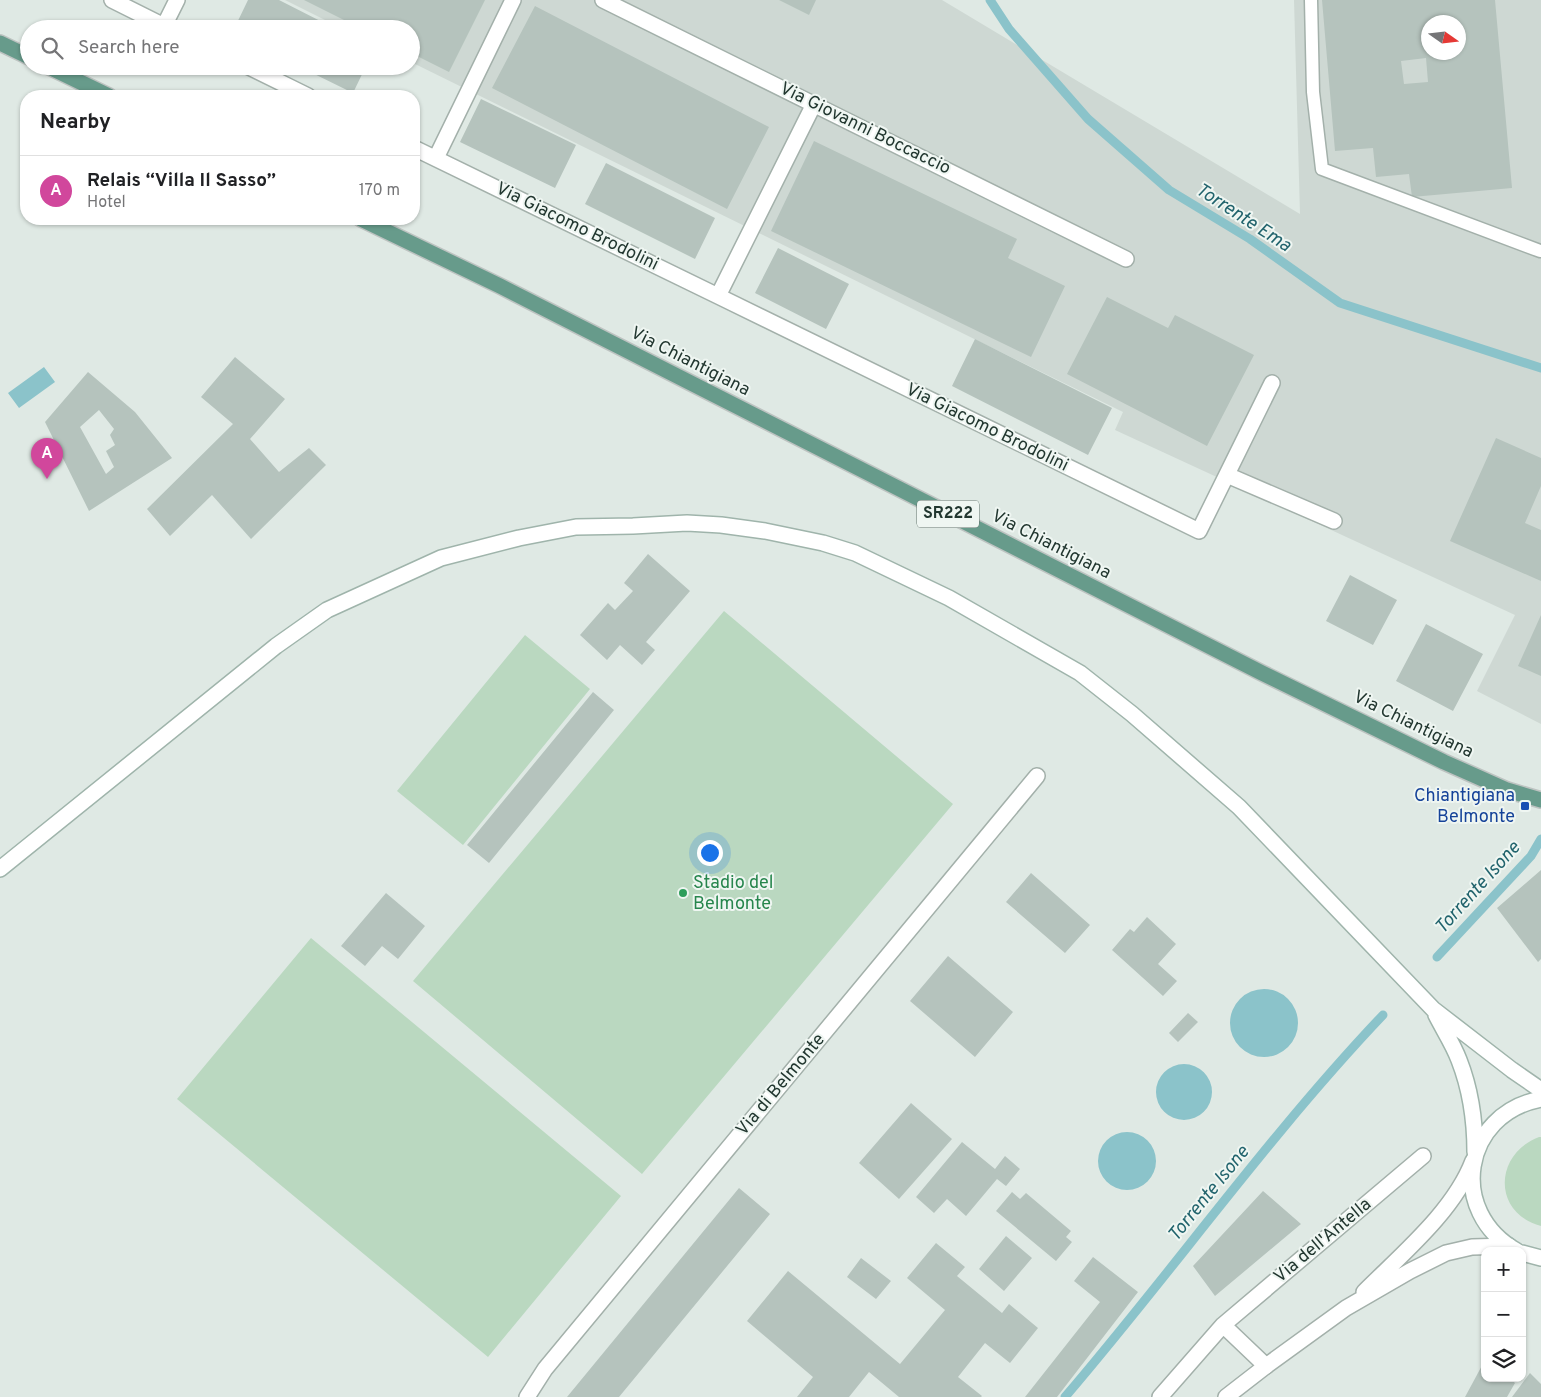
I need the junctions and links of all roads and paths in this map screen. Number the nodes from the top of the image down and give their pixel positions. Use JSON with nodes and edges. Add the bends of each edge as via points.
{"nodes":[{"id":1,"x":112,"y":0,"type":"edge"},
{"id":2,"x":177,"y":0,"type":"edge"},
{"id":3,"x":513,"y":0,"type":"edge"},
{"id":4,"x":603,"y":0,"type":"edge"},
{"id":5,"x":1311,"y":0,"type":"edge"},
{"id":6,"x":153,"y":20,"type":"edge"},
{"id":7,"x":170,"y":20,"type":"edge"},
{"id":8,"x":0,"y":43,"type":"edge"},
{"id":9,"x":20,"y":53,"type":"edge"},
{"id":10,"x":66,"y":75,"type":"edge"},
{"id":11,"x":265,"y":75,"type":"edge"},
{"id":12,"x":97,"y":90,"type":"edge"},
{"id":13,"x":296,"y":90,"type":"edge"},
{"id":14,"x":814,"y":104,"type":"junction"},
{"id":15,"x":420,"y":151,"type":"edge"},
{"id":16,"x":436,"y":158,"type":"junction"},
{"id":17,"x":373,"y":225,"type":"edge"},
{"id":18,"x":1540,"y":251,"type":"edge"},
{"id":19,"x":1126,"y":259,"type":"dead end"},
{"id":20,"x":718,"y":296,"type":"junction"},
{"id":21,"x":1272,"y":383,"type":"dead end"},
{"id":22,"x":1227,"y":475,"type":"junction"},
{"id":23,"x":1334,"y":521,"type":"dead end"},
{"id":24,"x":1037,"y":776,"type":"dead end"},
{"id":25,"x":1540,"y":800,"type":"edge"},
{"id":26,"x":0,"y":869,"type":"edge"},
{"id":27,"x":1432,"y":1008,"type":"junction"},
{"id":28,"x":1541,"y":1090,"type":"edge"},
{"id":29,"x":1541,"y":1099,"type":"edge"},
{"id":30,"x":1423,"y":1156,"type":"dead end"},
{"id":31,"x":1475,"y":1156,"type":"junction"},
{"id":32,"x":1512,"y":1247,"type":"edge"},
{"id":33,"x":1481,"y":1248,"type":"edge"},
{"id":34,"x":1526,"y":1253,"type":"edge"},
{"id":35,"x":1541,"y":1258,"type":"edge"},
{"id":36,"x":1346,"y":1308,"type":"junction"},
{"id":37,"x":1223,"y":1325,"type":"junction"},
{"id":38,"x":1266,"y":1366,"type":"junction"},
{"id":39,"x":527,"y":1397,"type":"edge"},
{"id":40,"x":1160,"y":1397,"type":"edge"},
{"id":41,"x":1226,"y":1397,"type":"edge"}],
"edges":[{"from":1,"to":6,"type":"street"},
{"from":2,"to":7,"type":"street"},
{"from":3,"to":16,"type":"street"},
{"from":4,"to":14,"type":"street","name":"Via Giovanni Boccaccio"},
{"from":5,"to":18,"type":"lane","via":[[1313,92],[1322,169]]},
{"from":8,"to":9,"type":"main road"},
{"from":10,"to":12,"type":"main road"},
{"from":11,"to":13,"type":"street"},
{"from":14,"to":19,"type":"street","name":"Via Giovanni Boccaccio"},
{"from":14,"to":20,"type":"street"},
{"from":15,"to":16,"type":"street","name":"Via Giacomo Brodolini"},
{"from":16,"to":20,"type":"street","name":"Via Giacomo Brodolini"},
{"from":17,"to":25,"type":"main road","name":"Via Chiantigiana","number":"SR222","via":[[500,286],[1262,673],[1444,762],[1507,790]]},
{"from":20,"to":22,"type":"street","name":"Via Giacomo Brodolini","via":[[1199,531]]},
{"from":21,"to":22,"type":"street","name":"Via Giacomo Brodolini"},
{"from":22,"to":23,"type":"street"},
{"from":24,"to":39,"type":"street","name":"Via di Belmonte","via":[[545,1369]]},
{"from":26,"to":27,"type":"street","via":[[290,635],[327,610],[441,558],[519,538],[576,527],[721,525],[823,543],[855,553],[950,598],[1080,673],[1238,807]]},
{"from":27,"to":28,"type":"street"},
{"from":27,"to":31,"type":"street","via":[[1464,1074],[1474,1122]]},
{"from":29,"to":31,"type":"street","via":[[1515,1107],[1502,1116],[1483,1138]]},
{"from":30,"to":37,"type":"street","name":"Via dell'Antella"},
{"from":31,"to":32,"type":"street","via":[[1472,1178],[1479,1212],[1492,1231]]},
{"from":31,"to":36,"type":"street","via":[[1444,1210]]},
{"from":33,"to":36,"type":"street","via":[[1446,1253]]},
{"from":34,"to":35,"type":"street"},
{"from":36,"to":38,"type":"street"},
{"from":37,"to":38,"type":"street"},
{"from":37,"to":40,"type":"street","name":"Via dell'Antella"},
{"from":38,"to":41,"type":"street"}]}
